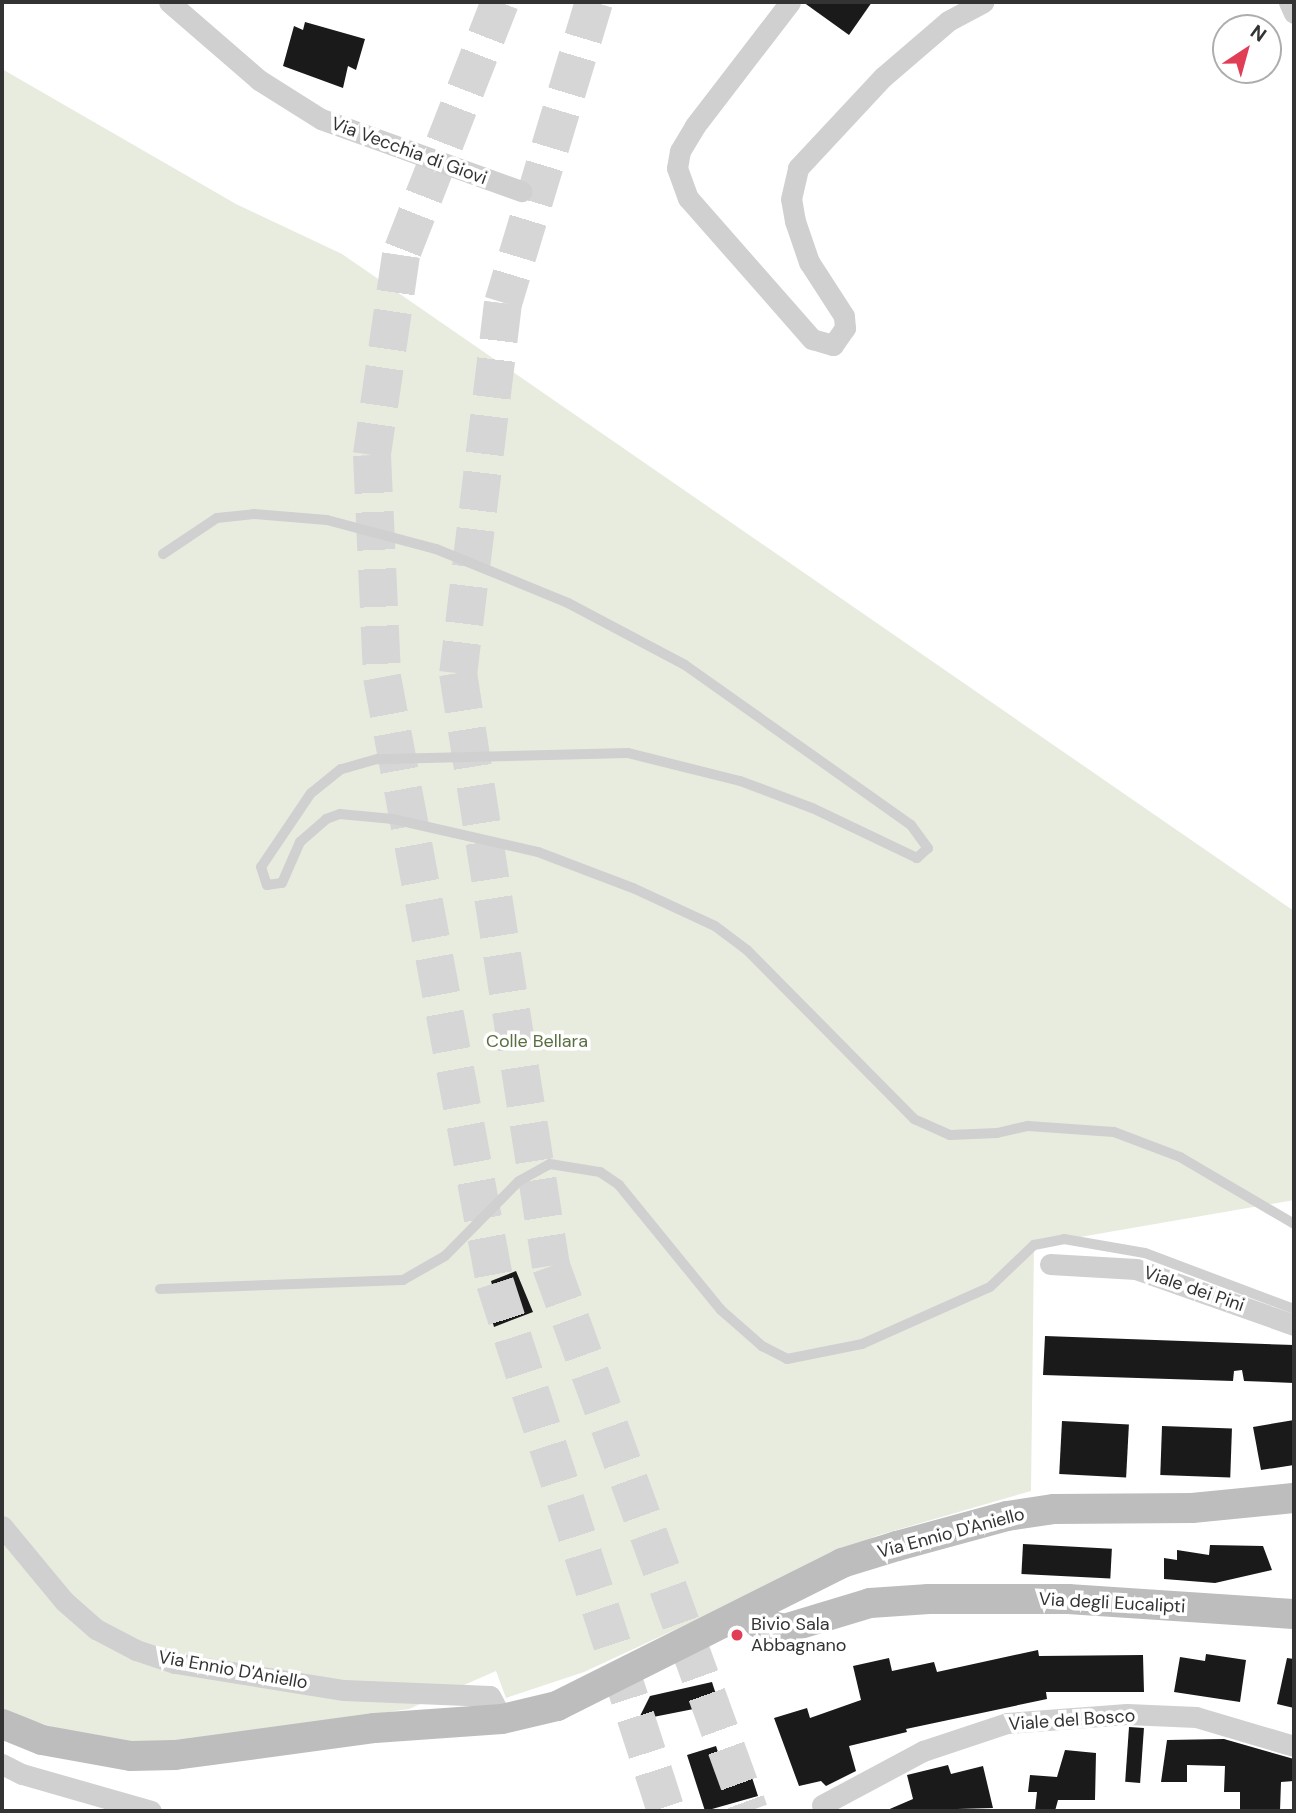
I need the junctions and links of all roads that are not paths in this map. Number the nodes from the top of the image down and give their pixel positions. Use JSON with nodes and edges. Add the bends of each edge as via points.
{"nodes":[{"id":1,"x":169,"y":2,"type":"edge"},
{"id":2,"x":790,"y":2,"type":"edge"},
{"id":3,"x":983,"y":2,"type":"edge"},
{"id":4,"x":1289,"y":2,"type":"edge"},
{"id":5,"x":1294,"y":13,"type":"edge"},
{"id":6,"x":521,"y":191,"type":"dead end"},
{"id":7,"x":163,"y":554,"type":"dead end"},
{"id":8,"x":1294,"y":1224,"type":"edge"},
{"id":9,"x":1050,"y":1264,"type":"dead end"},
{"id":10,"x":160,"y":1289,"type":"dead end"},
{"id":11,"x":1294,"y":1309,"type":"edge"},
{"id":12,"x":1294,"y":1325,"type":"edge"},
{"id":13,"x":1294,"y":1498,"type":"edge"},
{"id":14,"x":2,"y":1526,"type":"edge"},
{"id":15,"x":747,"y":1612,"type":"junction"},
{"id":16,"x":1294,"y":1614,"type":"edge"},
{"id":17,"x":502,"y":1719,"type":"junction"},
{"id":18,"x":2,"y":1724,"type":"edge"},
{"id":19,"x":1294,"y":1746,"type":"edge"},
{"id":20,"x":2,"y":1764,"type":"edge"},
{"id":21,"x":822,"y":1805,"type":"dead end"},
{"id":22,"x":151,"y":1811,"type":"edge"}],
"edges":[{"from":1,"to":6,"type":"street","name":"Via Vecchia di Giovi","via":[[258,80],[321,119]]},
{"from":2,"to":3,"type":"street","via":[[695,127],[680,151],[677,168],[688,198],[803,329],[822,344],[833,345],[845,328],[844,316],[809,261],[796,221],[792,199],[798,167],[883,77],[948,21]]},
{"from":4,"to":5,"type":"street"},
{"from":7,"to":8,"type":"lane","via":[[217,518],[254,514],[327,520],[436,550],[568,603],[685,665],[911,825],[928,848],[917,858],[812,808],[740,781],[628,753],[377,759],[341,769],[311,793],[261,867],[267,885],[282,883],[300,842],[326,819],[340,814],[393,819],[538,852],[715,926],[747,950],[914,1119],[950,1135],[998,1133],[1028,1126],[1114,1132],[1180,1157]]},
{"from":9,"to":12,"type":"street","name":"Viale dei Pini","via":[[1136,1269]]},
{"from":10,"to":11,"type":"lane","via":[[402,1280],[445,1256],[498,1199],[551,1164],[600,1172],[619,1185],[721,1310],[762,1346],[787,1359],[862,1344],[990,1287],[1034,1245],[1064,1239],[1145,1253]]},
{"from":13,"to":15,"type":"street","name":"Via Ennio D'Aniello","via":[[1246,1506],[1054,1508],[1007,1516],[842,1563]]},
{"from":14,"to":17,"type":"street","name":"Via Ennio D'Aniello","via":[[64,1601],[96,1629],[136,1650],[175,1663],[344,1690],[490,1696]]},
{"from":15,"to":16,"type":"street","name":"Via degli Eucalipti","via":[[759,1623],[784,1629],[870,1603],[929,1599],[1068,1599]]},
{"from":15,"to":17,"type":"street","name":"Via Ennio D'Aniello","via":[[557,1706]]},
{"from":17,"to":18,"type":"street","name":"Via Ennio D'Aniello","via":[[375,1728],[174,1755],[131,1756],[67,1746]]},
{"from":19,"to":21,"type":"street","name":"Viale del Bosco","via":[[1196,1717],[1127,1714],[1007,1723],[923,1751]]},
{"from":20,"to":22,"type":"street","via":[[22,1774]]}]}
